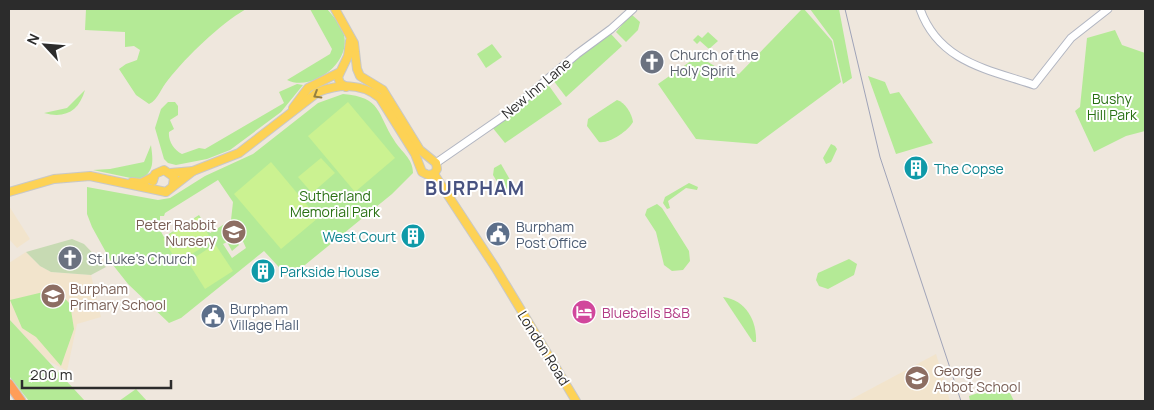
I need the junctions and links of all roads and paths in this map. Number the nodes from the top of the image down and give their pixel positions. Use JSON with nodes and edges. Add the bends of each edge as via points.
{"nodes":[{"id":1,"x":335,"y":9,"type":"edge"},
{"id":2,"x":632,"y":9,"type":"edge"},
{"id":3,"x":920,"y":9,"type":"edge"},
{"id":4,"x":1108,"y":9,"type":"edge"},
{"id":5,"x":348,"y":31,"type":"junction"},
{"id":6,"x":341,"y":70,"type":"junction"},
{"id":7,"x":359,"y":72,"type":"junction"},
{"id":8,"x":355,"y":86,"type":"junction"},
{"id":9,"x":346,"y":88,"type":"junction"},
{"id":10,"x":291,"y":112,"type":"junction"},
{"id":11,"x":433,"y":161,"type":"junction"},
{"id":12,"x":421,"y":168,"type":"junction"},
{"id":13,"x":193,"y":171,"type":"junction"},
{"id":14,"x":170,"y":173,"type":"junction"},
{"id":15,"x":434,"y":174,"type":"junction"},
{"id":16,"x":153,"y":177,"type":"junction"},
{"id":17,"x":174,"y":185,"type":"junction"},
{"id":18,"x":156,"y":189,"type":"junction"},
{"id":19,"x":9,"y":190,"type":"edge"},
{"id":20,"x":9,"y":384,"type":"edge"},
{"id":21,"x":21,"y":401,"type":"edge"},
{"id":22,"x":576,"y":401,"type":"edge"}],
"edges":[{"from":1,"to":5,"type":"main road"},
{"from":2,"to":11,"type":"street","name":"New Inn Lane","via":[[504,116]]},
{"from":3,"to":4,"type":"street","via":[[939,40],[965,61],[1034,85],[1071,38]]},
{"from":5,"to":6,"type":"main road","via":[[350,51]]},
{"from":5,"to":7,"type":"main road","via":[[354,43]]},
{"from":6,"to":7,"type":"main road","via":[[351,66]]},
{"from":6,"to":9,"type":"main road","via":[[340,84]]},
{"from":6,"to":10,"type":"main road","via":[[308,88]]},
{"from":7,"to":8,"type":"main road"},
{"from":7,"to":11,"type":"main road","via":[[389,98],[420,150]]},
{"from":8,"to":9,"type":"main road"},
{"from":8,"to":12,"type":"main road","via":[[378,95]]},
{"from":9,"to":10,"type":"main road","one_way":true,"via":[[331,87],[318,92]]},
{"from":10,"to":13,"type":"main road","via":[[239,153]]},
{"from":11,"to":12,"type":"main road","via":[[422,162]]},
{"from":11,"to":15,"type":"main road","via":[[437,169]]},
{"from":12,"to":15,"type":"main road","via":[[425,175]]},
{"from":13,"to":14,"type":"main road"},
{"from":13,"to":17,"type":"main road"},
{"from":14,"to":16,"type":"main road","via":[[159,171]]},
{"from":14,"to":17,"type":"main road","via":[[174,177]]},
{"from":15,"to":22,"type":"main road","name":"London Road"},
{"from":16,"to":18,"type":"main road"},
{"from":16,"to":19,"type":"main road","via":[[137,183],[104,174],[72,173],[42,177]]},
{"from":17,"to":18,"type":"main road","via":[[166,192]]},
{"from":18,"to":19,"type":"main road","via":[[90,176],[54,179]]},
{"from":20,"to":21,"type":"highway"}]}
